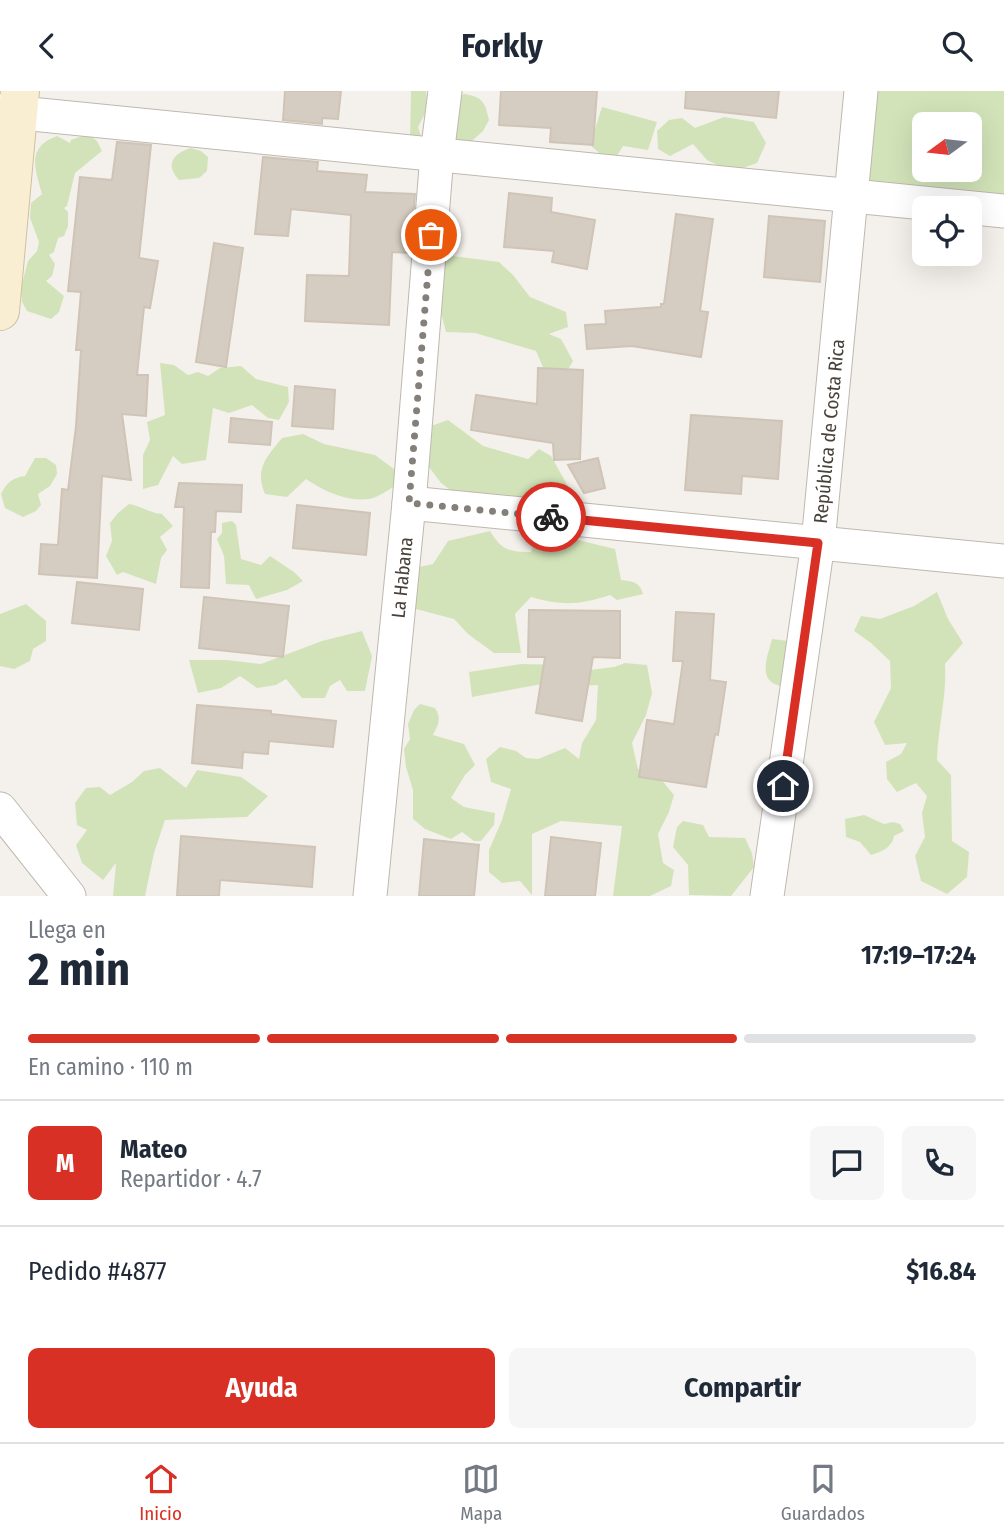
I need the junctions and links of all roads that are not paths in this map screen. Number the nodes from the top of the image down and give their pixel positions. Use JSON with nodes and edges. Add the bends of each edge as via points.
{"nodes":[{"id":1,"x":444,"y":91,"type":"edge"},
{"id":2,"x":862,"y":91,"type":"edge"},
{"id":3,"x":12,"y":105,"type":"edge"},
{"id":4,"x":437,"y":155,"type":"junction"},
{"id":5,"x":852,"y":196,"type":"junction"},
{"id":6,"x":1004,"y":211,"type":"edge"},
{"id":7,"x":0,"y":311,"type":"edge"},
{"id":8,"x":409,"y":503,"type":"junction"},
{"id":9,"x":818,"y":543,"type":"junction"},
{"id":10,"x":1004,"y":561,"type":"edge"},
{"id":11,"x":0,"y":809,"type":"edge"},
{"id":12,"x":773,"y":895,"type":"edge"},
{"id":13,"x":69,"y":896,"type":"edge"},
{"id":14,"x":370,"y":896,"type":"edge"}],
"edges":[{"from":1,"to":4,"type":"street","name":"La Habana"},
{"from":2,"to":5,"type":"street","name":"República de Costa Rica"},
{"from":3,"to":4,"type":"street"},
{"from":3,"to":7,"type":"main road"},
{"from":4,"to":5,"type":"street"},
{"from":4,"to":8,"type":"street","name":"La Habana"},
{"from":5,"to":6,"type":"street"},
{"from":5,"to":9,"type":"street","name":"República de Costa Rica"},
{"from":8,"to":9,"type":"street"},
{"from":8,"to":14,"type":"street","name":"La Habana"},
{"from":9,"to":10,"type":"street"},
{"from":9,"to":12,"type":"street","name":"República de Costa Rica"},
{"from":11,"to":13,"type":"street"}]}
